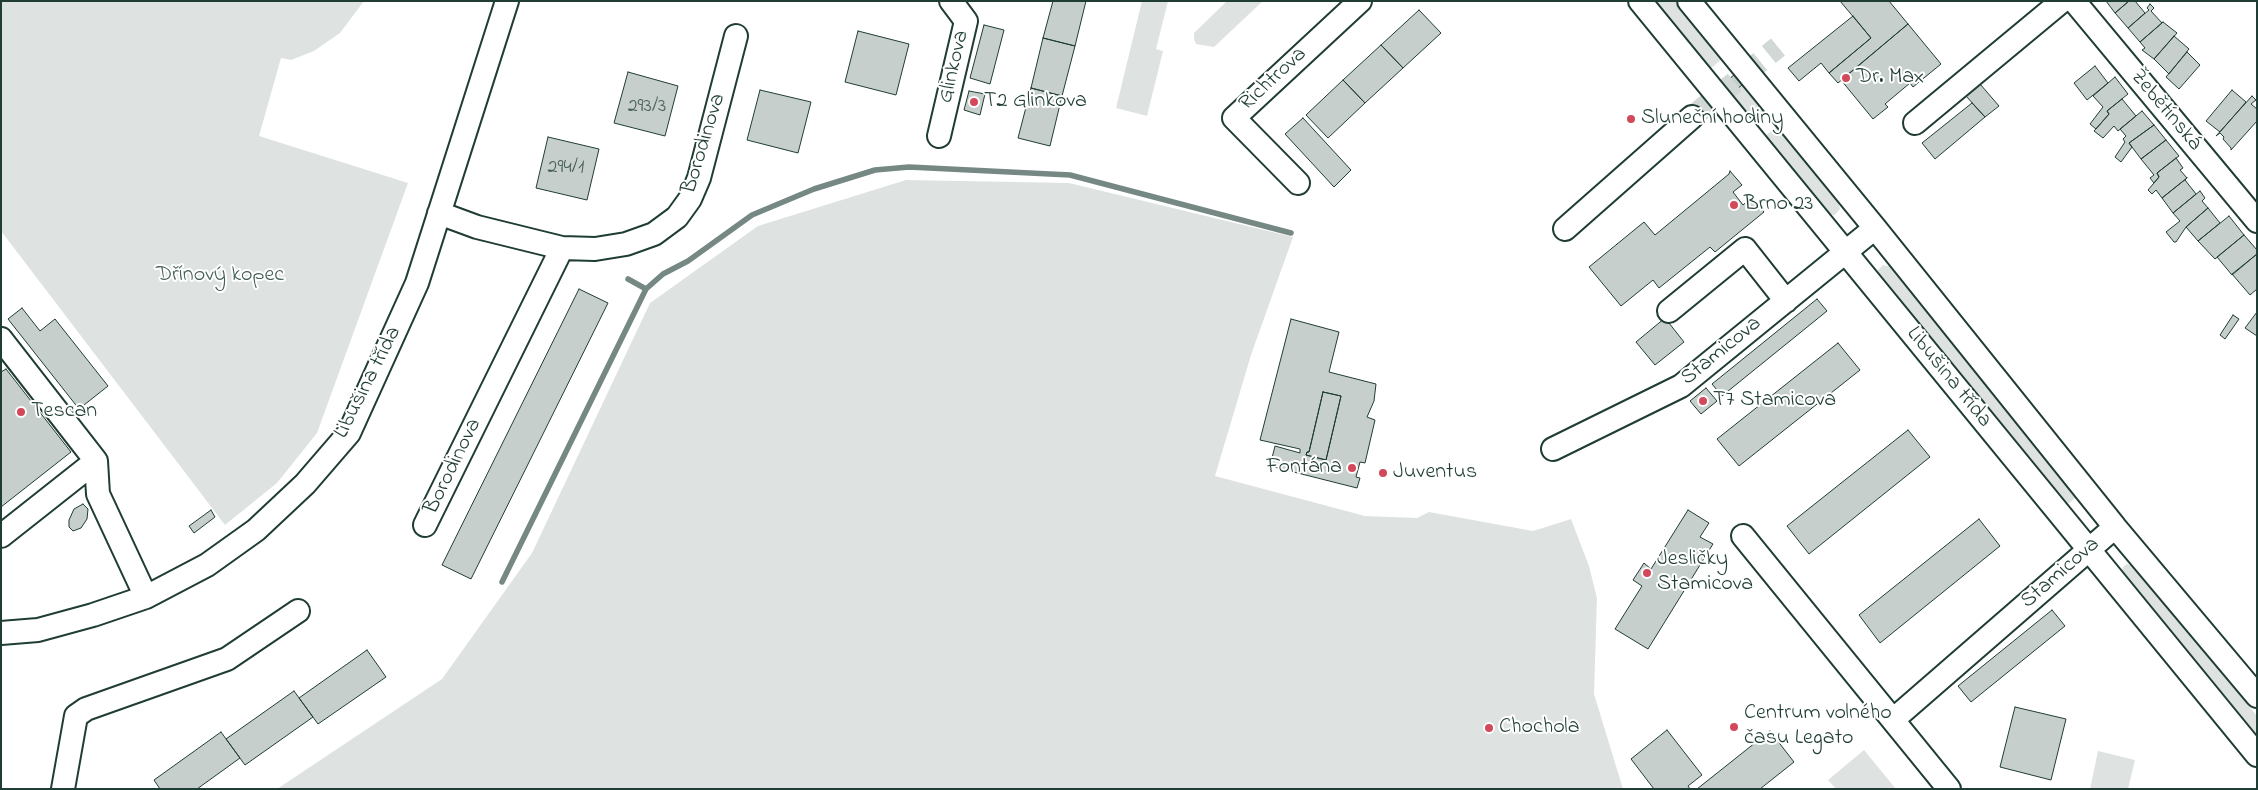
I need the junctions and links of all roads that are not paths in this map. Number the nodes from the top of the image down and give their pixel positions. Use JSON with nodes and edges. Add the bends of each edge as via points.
{"nodes":[{"id":1,"x":507,"y":1,"type":"edge"},
{"id":2,"x":951,"y":1,"type":"edge"},
{"id":3,"x":1360,"y":1,"type":"edge"},
{"id":4,"x":1640,"y":1,"type":"edge"},
{"id":5,"x":1689,"y":1,"type":"edge"},
{"id":6,"x":2062,"y":1,"type":"edge"},
{"id":7,"x":2074,"y":1,"type":"edge"},
{"id":8,"x":736,"y":36,"type":"dead end"},
{"id":9,"x":1692,"y":118,"type":"tunnel mouth"},
{"id":10,"x":1915,"y":124,"type":"dead end"},
{"id":11,"x":939,"y":136,"type":"dead end"},
{"id":12,"x":1298,"y":183,"type":"dead end"},
{"id":13,"x":439,"y":213,"type":"junction"},
{"id":14,"x":2257,"y":221,"type":"edge"},
{"id":15,"x":1875,"y":228,"type":"junction"},
{"id":16,"x":1565,"y":229,"type":"dead end"},
{"id":17,"x":562,"y":248,"type":"junction"},
{"id":18,"x":1846,"y":252,"type":"junction"},
{"id":19,"x":1786,"y":301,"type":"junction"},
{"id":20,"x":1669,"y":311,"type":"dead end"},
{"id":21,"x":1,"y":339,"type":"edge"},
{"id":22,"x":1553,"y":449,"type":"dead end"},
{"id":23,"x":96,"y":461,"type":"junction"},
{"id":24,"x":425,"y":525,"type":"dead end"},
{"id":25,"x":2115,"y":527,"type":"junction"},
{"id":26,"x":1,"y":536,"type":"edge"},
{"id":27,"x":1744,"y":536,"type":"dead end"},
{"id":28,"x":2088,"y":550,"type":"junction"},
{"id":29,"x":146,"y":598,"type":"junction"},
{"id":30,"x":298,"y":611,"type":"dead end"},
{"id":31,"x":1,"y":632,"type":"edge"},
{"id":32,"x":2257,"y":696,"type":"edge"},
{"id":33,"x":1894,"y":719,"type":"junction"},
{"id":34,"x":2257,"y":755,"type":"edge"},
{"id":35,"x":63,"y":789,"type":"edge"},
{"id":36,"x":1949,"y":789,"type":"edge"}],
"edges":[{"from":1,"to":13,"type":"street","name":"Libušina třída"},
{"from":2,"to":11,"type":"street","name":"Glinkova","via":[[966,21]]},
{"from":3,"to":12,"type":"street","name":"Richtrova","via":[[1234,118]]},
{"from":4,"to":18,"type":"street","name":"Libušina třída"},
{"from":5,"to":15,"type":"street","name":"Libušina třída"},
{"from":6,"to":10,"type":"street"},
{"from":7,"to":14,"type":"street","name":"Žebětínská"},
{"from":8,"to":17,"type":"street","name":"Borodinova","via":[[699,178],[677,217],[654,234],[626,244],[595,249]]},
{"from":9,"to":16,"type":"street"},
{"from":13,"to":17,"type":"street","name":"Borodinova","via":[[477,227]]},
{"from":13,"to":29,"type":"street","name":"Libušina třída","via":[[412,296],[348,433],[305,484],[256,530],[207,565]]},
{"from":15,"to":18,"type":"street","name":"Stamicova"},
{"from":15,"to":25,"type":"street","name":"Libušina třída"},
{"from":17,"to":24,"type":"street","name":"Borodinova"},
{"from":18,"to":19,"type":"street","name":"Stamicova"},
{"from":18,"to":28,"type":"street","name":"Libušina třída"},
{"from":19,"to":20,"type":"street","via":[[1745,249]]},
{"from":19,"to":22,"type":"street","name":"Stamicova","via":[[1681,386]]},
{"from":21,"to":23,"type":"street"},
{"from":23,"to":26,"type":"street"},
{"from":23,"to":29,"type":"street","via":[[98,494]]},
{"from":25,"to":28,"type":"street","name":"Stamicova"},
{"from":25,"to":32,"type":"street","name":"Libušina třída"},
{"from":27,"to":33,"type":"street"},
{"from":28,"to":33,"type":"street","name":"Stamicova"},
{"from":28,"to":34,"type":"street","name":"Libušina třída"},
{"from":29,"to":31,"type":"street","name":"Libušina třída","via":[[38,630]]},
{"from":30,"to":35,"type":"street","via":[[227,659],[86,709],[76,716]]},
{"from":33,"to":36,"type":"street"}]}
